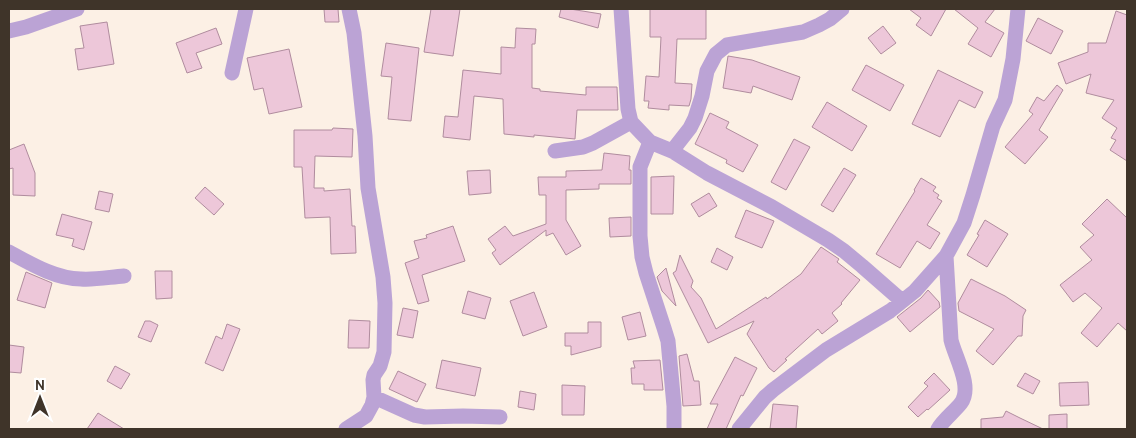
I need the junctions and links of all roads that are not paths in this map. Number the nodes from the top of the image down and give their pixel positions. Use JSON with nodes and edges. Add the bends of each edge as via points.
{"nodes":[{"id":1,"x":77,"y":9,"type":"edge"},
{"id":2,"x":246,"y":9,"type":"edge"},
{"id":3,"x":349,"y":9,"type":"edge"},
{"id":4,"x":621,"y":9,"type":"edge"},
{"id":5,"x":842,"y":9,"type":"edge"},
{"id":6,"x":1018,"y":9,"type":"edge"},
{"id":7,"x":9,"y":31,"type":"edge"},
{"id":8,"x":232,"y":73,"type":"dead end"},
{"id":9,"x":631,"y":122,"type":"junction"},
{"id":10,"x":650,"y":142,"type":"junction"},
{"id":11,"x":554,"y":151,"type":"dead end"},
{"id":12,"x":672,"y":151,"type":"junction"},
{"id":13,"x":9,"y":252,"type":"edge"},
{"id":14,"x":946,"y":256,"type":"junction"},
{"id":15,"x":124,"y":276,"type":"dead end"},
{"id":16,"x":902,"y":301,"type":"junction"},
{"id":17,"x":374,"y":398,"type":"junction"},
{"id":18,"x":500,"y":417,"type":"dead end"},
{"id":19,"x":364,"y":422,"type":"edge"},
{"id":20,"x":346,"y":429,"type":"edge"},
{"id":21,"x":674,"y":429,"type":"edge"},
{"id":22,"x":739,"y":429,"type":"edge"},
{"id":23,"x":938,"y":429,"type":"edge"}],
"edges":[{"from":1,"to":7,"type":"street"},
{"from":2,"to":8,"type":"street"},
{"from":3,"to":17,"type":"street","via":[[365,136],[368,188],[385,289],[384,352],[374,375]]},
{"from":4,"to":9,"type":"street"},
{"from":5,"to":12,"type":"street","via":[[830,19],[803,32],[727,45],[716,54],[707,71],[692,123]]},
{"from":6,"to":14,"type":"street","via":[[1005,100],[993,126],[964,224]]},
{"from":9,"to":10,"type":"street"},
{"from":9,"to":11,"type":"street","via":[[583,147]]},
{"from":10,"to":12,"type":"street"},
{"from":10,"to":21,"type":"street","via":[[640,167],[640,236],[646,273],[668,341]]},
{"from":12,"to":16,"type":"street","via":[[828,240]]},
{"from":13,"to":15,"type":"street","via":[[68,278]]},
{"from":14,"to":16,"type":"street"},
{"from":14,"to":23,"type":"street","via":[[951,340],[962,370],[965,397]]},
{"from":16,"to":22,"type":"street","via":[[826,350],[764,397]]},
{"from":17,"to":18,"type":"street","via":[[425,417]]},
{"from":17,"to":19,"type":"street"},
{"from":19,"to":20,"type":"street"}]}
